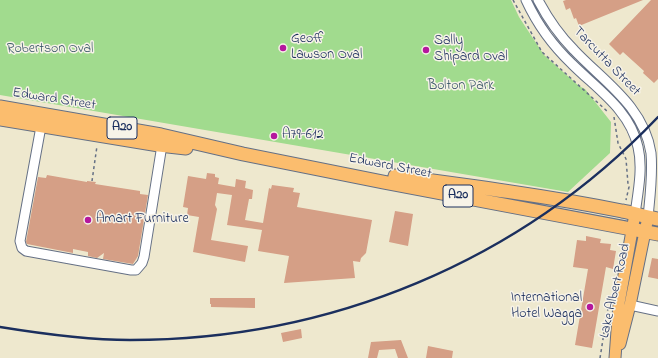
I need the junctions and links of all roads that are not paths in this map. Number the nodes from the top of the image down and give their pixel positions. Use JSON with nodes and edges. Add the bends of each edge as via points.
{"nodes":[{"id":1,"x":538,"y":0,"type":"edge"},
{"id":2,"x":528,"y":1,"type":"edge"},
{"id":3,"x":0,"y":107,"type":"edge"},
{"id":4,"x":0,"y":119,"type":"edge"},
{"id":5,"x":42,"y":120,"type":"junction"},
{"id":6,"x":162,"y":145,"type":"junction"},
{"id":7,"x":243,"y":154,"type":"junction"},
{"id":8,"x":282,"y":162,"type":"junction"},
{"id":9,"x":647,"y":217,"type":"edge"},
{"id":10,"x":646,"y":232,"type":"edge"},
{"id":11,"x":630,"y":305,"type":"junction"},
{"id":12,"x":658,"y":311,"type":"edge"},
{"id":13,"x":615,"y":358,"type":"edge"}],
"edges":[{"from":1,"to":9,"type":"street","name":"Tarcutta Street","via":[[562,37],[624,99],[639,119],[650,152],[652,178]]},
{"from":2,"to":9,"type":"street","name":"Tarcutta Street","via":[[538,24],[560,51],[617,106],[629,123],[638,147],[639,175]]},
{"from":3,"to":5,"type":"highway","name":"Edward Street","number":"A20"},
{"from":4,"to":5,"type":"highway","name":"Edward Street","number":"A20"},
{"from":5,"to":6,"type":"highway","name":"Edward Street","number":"A20"},
{"from":5,"to":6,"type":"street","via":[[20,241],[26,251],[136,270],[144,257]]},
{"from":5,"to":7,"type":"highway","name":"Edward Street","number":"A20","via":[[161,135]]},
{"from":6,"to":7,"type":"highway","name":"Edward Street","number":"A20"},
{"from":7,"to":8,"type":"highway","name":"Edward Street","number":"A20"},
{"from":8,"to":9,"type":"highway","name":"Edward Street","number":"A20","via":[[452,183]]},
{"from":8,"to":10,"type":"highway","name":"Edward Street","number":"A20"},
{"from":9,"to":10,"type":"main road"},
{"from":10,"to":11,"type":"main road","name":"Lake Albert Road"},
{"from":10,"to":13,"type":"main road","name":"Lake Albert Road","via":[[619,303]]},
{"from":11,"to":12,"type":"street"},
{"from":11,"to":13,"type":"main road","name":"Lake Albert Road"}]}
